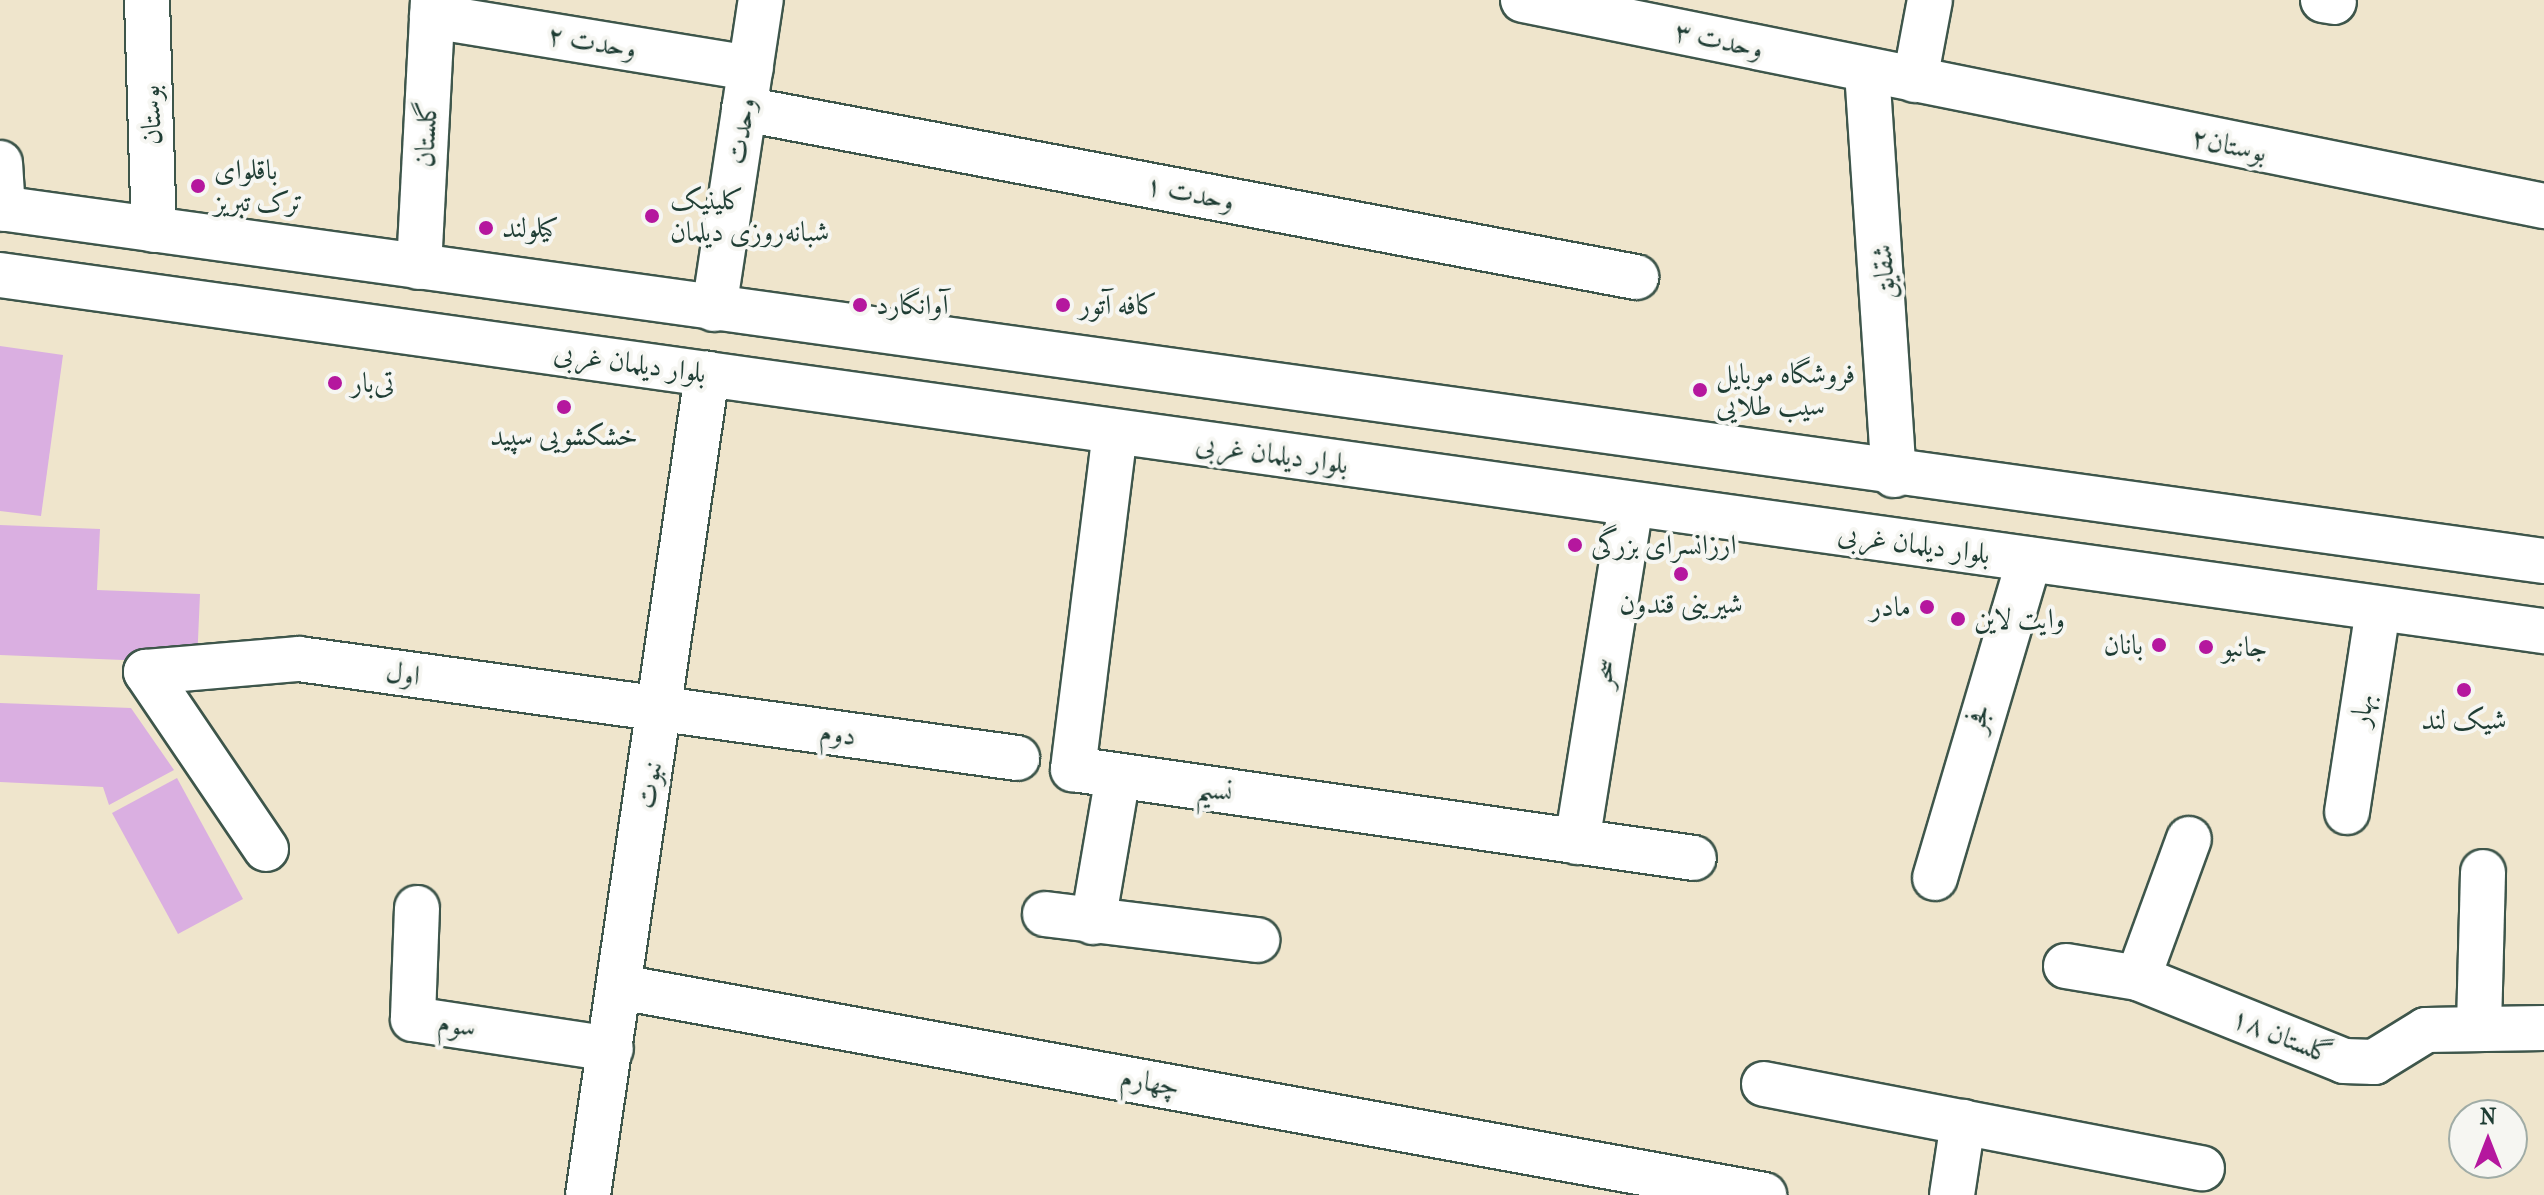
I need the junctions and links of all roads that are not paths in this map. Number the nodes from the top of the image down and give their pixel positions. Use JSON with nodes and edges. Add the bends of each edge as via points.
{"nodes":[{"id":1,"x":147,"y":0,"type":"edge"},
{"id":2,"x":761,"y":0,"type":"edge"},
{"id":3,"x":1523,"y":0,"type":"edge"},
{"id":4,"x":1930,"y":0,"type":"edge"},
{"id":5,"x":433,"y":8,"type":"edge"},
{"id":6,"x":1867,"y":71,"type":"junction"},
{"id":7,"x":1915,"y":80,"type":"junction"},
{"id":8,"x":748,"y":88,"type":"junction"},
{"id":9,"x":0,"y":163,"type":"edge"},
{"id":10,"x":2544,"y":206,"type":"edge"},
{"id":11,"x":2,"y":208,"type":"edge"},
{"id":12,"x":154,"y":230,"type":"junction"},
{"id":13,"x":419,"y":267,"type":"junction"},
{"id":14,"x":0,"y":275,"type":"edge"},
{"id":15,"x":1636,"y":277,"type":"dead end"},
{"id":16,"x":714,"y":309,"type":"junction"},
{"id":17,"x":707,"y":374,"type":"junction"},
{"id":18,"x":1349,"y":398,"type":"junction"},
{"id":19,"x":1115,"y":432,"type":"junction"},
{"id":20,"x":1341,"y":463,"type":"junction"},
{"id":21,"x":1894,"y":475,"type":"junction"},
{"id":22,"x":1631,"y":504,"type":"junction"},
{"id":23,"x":2029,"y":560,"type":"junction"},
{"id":24,"x":2544,"y":561,"type":"edge"},
{"id":25,"x":2378,"y":609,"type":"junction"},
{"id":26,"x":2544,"y":631,"type":"edge"},
{"id":27,"x":659,"y":710,"type":"junction"},
{"id":28,"x":1017,"y":758,"type":"dead end"},
{"id":29,"x":1118,"y":776,"type":"junction"},
{"id":30,"x":2347,"y":812,"type":"dead end"},
{"id":31,"x":2189,"y":839,"type":"dead end"},
{"id":32,"x":1577,"y":842,"type":"junction"},
{"id":33,"x":266,"y":849,"type":"dead end"},
{"id":34,"x":1694,"y":858,"type":"dead end"},
{"id":35,"x":2483,"y":872,"type":"dead end"},
{"id":36,"x":1935,"y":878,"type":"dead end"},
{"id":37,"x":417,"y":908,"type":"dead end"},
{"id":38,"x":1045,"y":914,"type":"dead end"},
{"id":39,"x":1093,"y":922,"type":"junction"},
{"id":40,"x":1257,"y":940,"type":"dead end"},
{"id":41,"x":2066,"y":966,"type":"dead end"},
{"id":42,"x":2138,"y":978,"type":"junction"},
{"id":43,"x":620,"y":987,"type":"junction"},
{"id":44,"x":2479,"y":1026,"type":"junction"},
{"id":45,"x":2544,"y":1028,"type":"edge"},
{"id":46,"x":611,"y":1049,"type":"junction"},
{"id":47,"x":1764,"y":1084,"type":"dead end"},
{"id":48,"x":1963,"y":1122,"type":"junction"},
{"id":49,"x":2202,"y":1168,"type":"dead end"},
{"id":50,"x":1679,"y":1186,"type":"edge"},
{"id":51,"x":588,"y":1195,"type":"edge"},
{"id":52,"x":1764,"y":1195,"type":"edge"},
{"id":53,"x":1952,"y":1195,"type":"edge"}],
"edges":[{"from":1,"to":12,"type":"street","name":"بوستان"},
{"from":2,"to":8,"type":"street","name":"وحدت"},
{"from":3,"to":6,"type":"street","name":"وحدت ۳"},
{"from":4,"to":7,"type":"street"},
{"from":5,"to":8,"type":"street","name":"وحدت ۲"},
{"from":5,"to":13,"type":"street","name":"گلستان"},
{"from":6,"to":7,"type":"street","name":"وحدت ۳"},
{"from":6,"to":21,"type":"street","name":"شقایق"},
{"from":7,"to":10,"type":"street","name":"بوستان۲"},
{"from":8,"to":15,"type":"street","name":"وحدت ۱"},
{"from":8,"to":16,"type":"street","name":"وحدت"},
{"from":9,"to":11,"type":"street"},
{"from":11,"to":12,"type":"street"},
{"from":12,"to":13,"type":"street"},
{"from":13,"to":16,"type":"street"},
{"from":14,"to":17,"type":"street","name":"بلوار دیلمان غربی"},
{"from":16,"to":18,"type":"street"},
{"from":17,"to":19,"type":"street","name":"بلوار دیلمان غربی"},
{"from":17,"to":27,"type":"street","name":"نبوت"},
{"from":18,"to":20,"type":"street"},
{"from":18,"to":21,"type":"street"},
{"from":19,"to":20,"type":"street","name":"بلوار دیلمان غربی"},
{"from":19,"to":29,"type":"street","name":"نسیم","via":[[1073,769]]},
{"from":20,"to":22,"type":"street","name":"بلوار دیلمان غربی"},
{"from":21,"to":24,"type":"street"},
{"from":22,"to":23,"type":"street","name":"بلوار دیلمان غربی"},
{"from":22,"to":32,"type":"street","name":"سحر"},
{"from":23,"to":25,"type":"street","name":"بلوار دیلمان غربی"},
{"from":23,"to":36,"type":"street","name":"فجر"},
{"from":25,"to":26,"type":"street","name":"بلوار دیلمان غربی"},
{"from":25,"to":30,"type":"street","name":"بهار"},
{"from":27,"to":28,"type":"street","name":"دوم"},
{"from":27,"to":33,"type":"street","name":"اول","via":[[299,659],[146,672]]},
{"from":27,"to":43,"type":"street","name":"نبوت"},
{"from":29,"to":32,"type":"street","name":"نسیم"},
{"from":29,"to":39,"type":"street"},
{"from":31,"to":42,"type":"street"},
{"from":32,"to":34,"type":"street","name":"نسیم"},
{"from":35,"to":44,"type":"street"},
{"from":37,"to":46,"type":"street","name":"سوم","via":[[413,1019]]},
{"from":38,"to":39,"type":"street"},
{"from":39,"to":40,"type":"street"},
{"from":41,"to":42,"type":"street","name":"گلستان ۱۸"},
{"from":42,"to":44,"type":"street","name":"گلستان ۱۸","via":[[2344,1061],[2374,1062],[2426,1030]]},
{"from":43,"to":46,"type":"street","name":"نبوت"},
{"from":43,"to":50,"type":"street","name":"چهارم"},
{"from":44,"to":45,"type":"street","name":"گلستان ۱۸"},
{"from":46,"to":51,"type":"street","name":"نبوت"},
{"from":47,"to":48,"type":"street"},
{"from":48,"to":49,"type":"street"},
{"from":48,"to":53,"type":"street"},
{"from":50,"to":52,"type":"street","name":"چهارم"}]}
